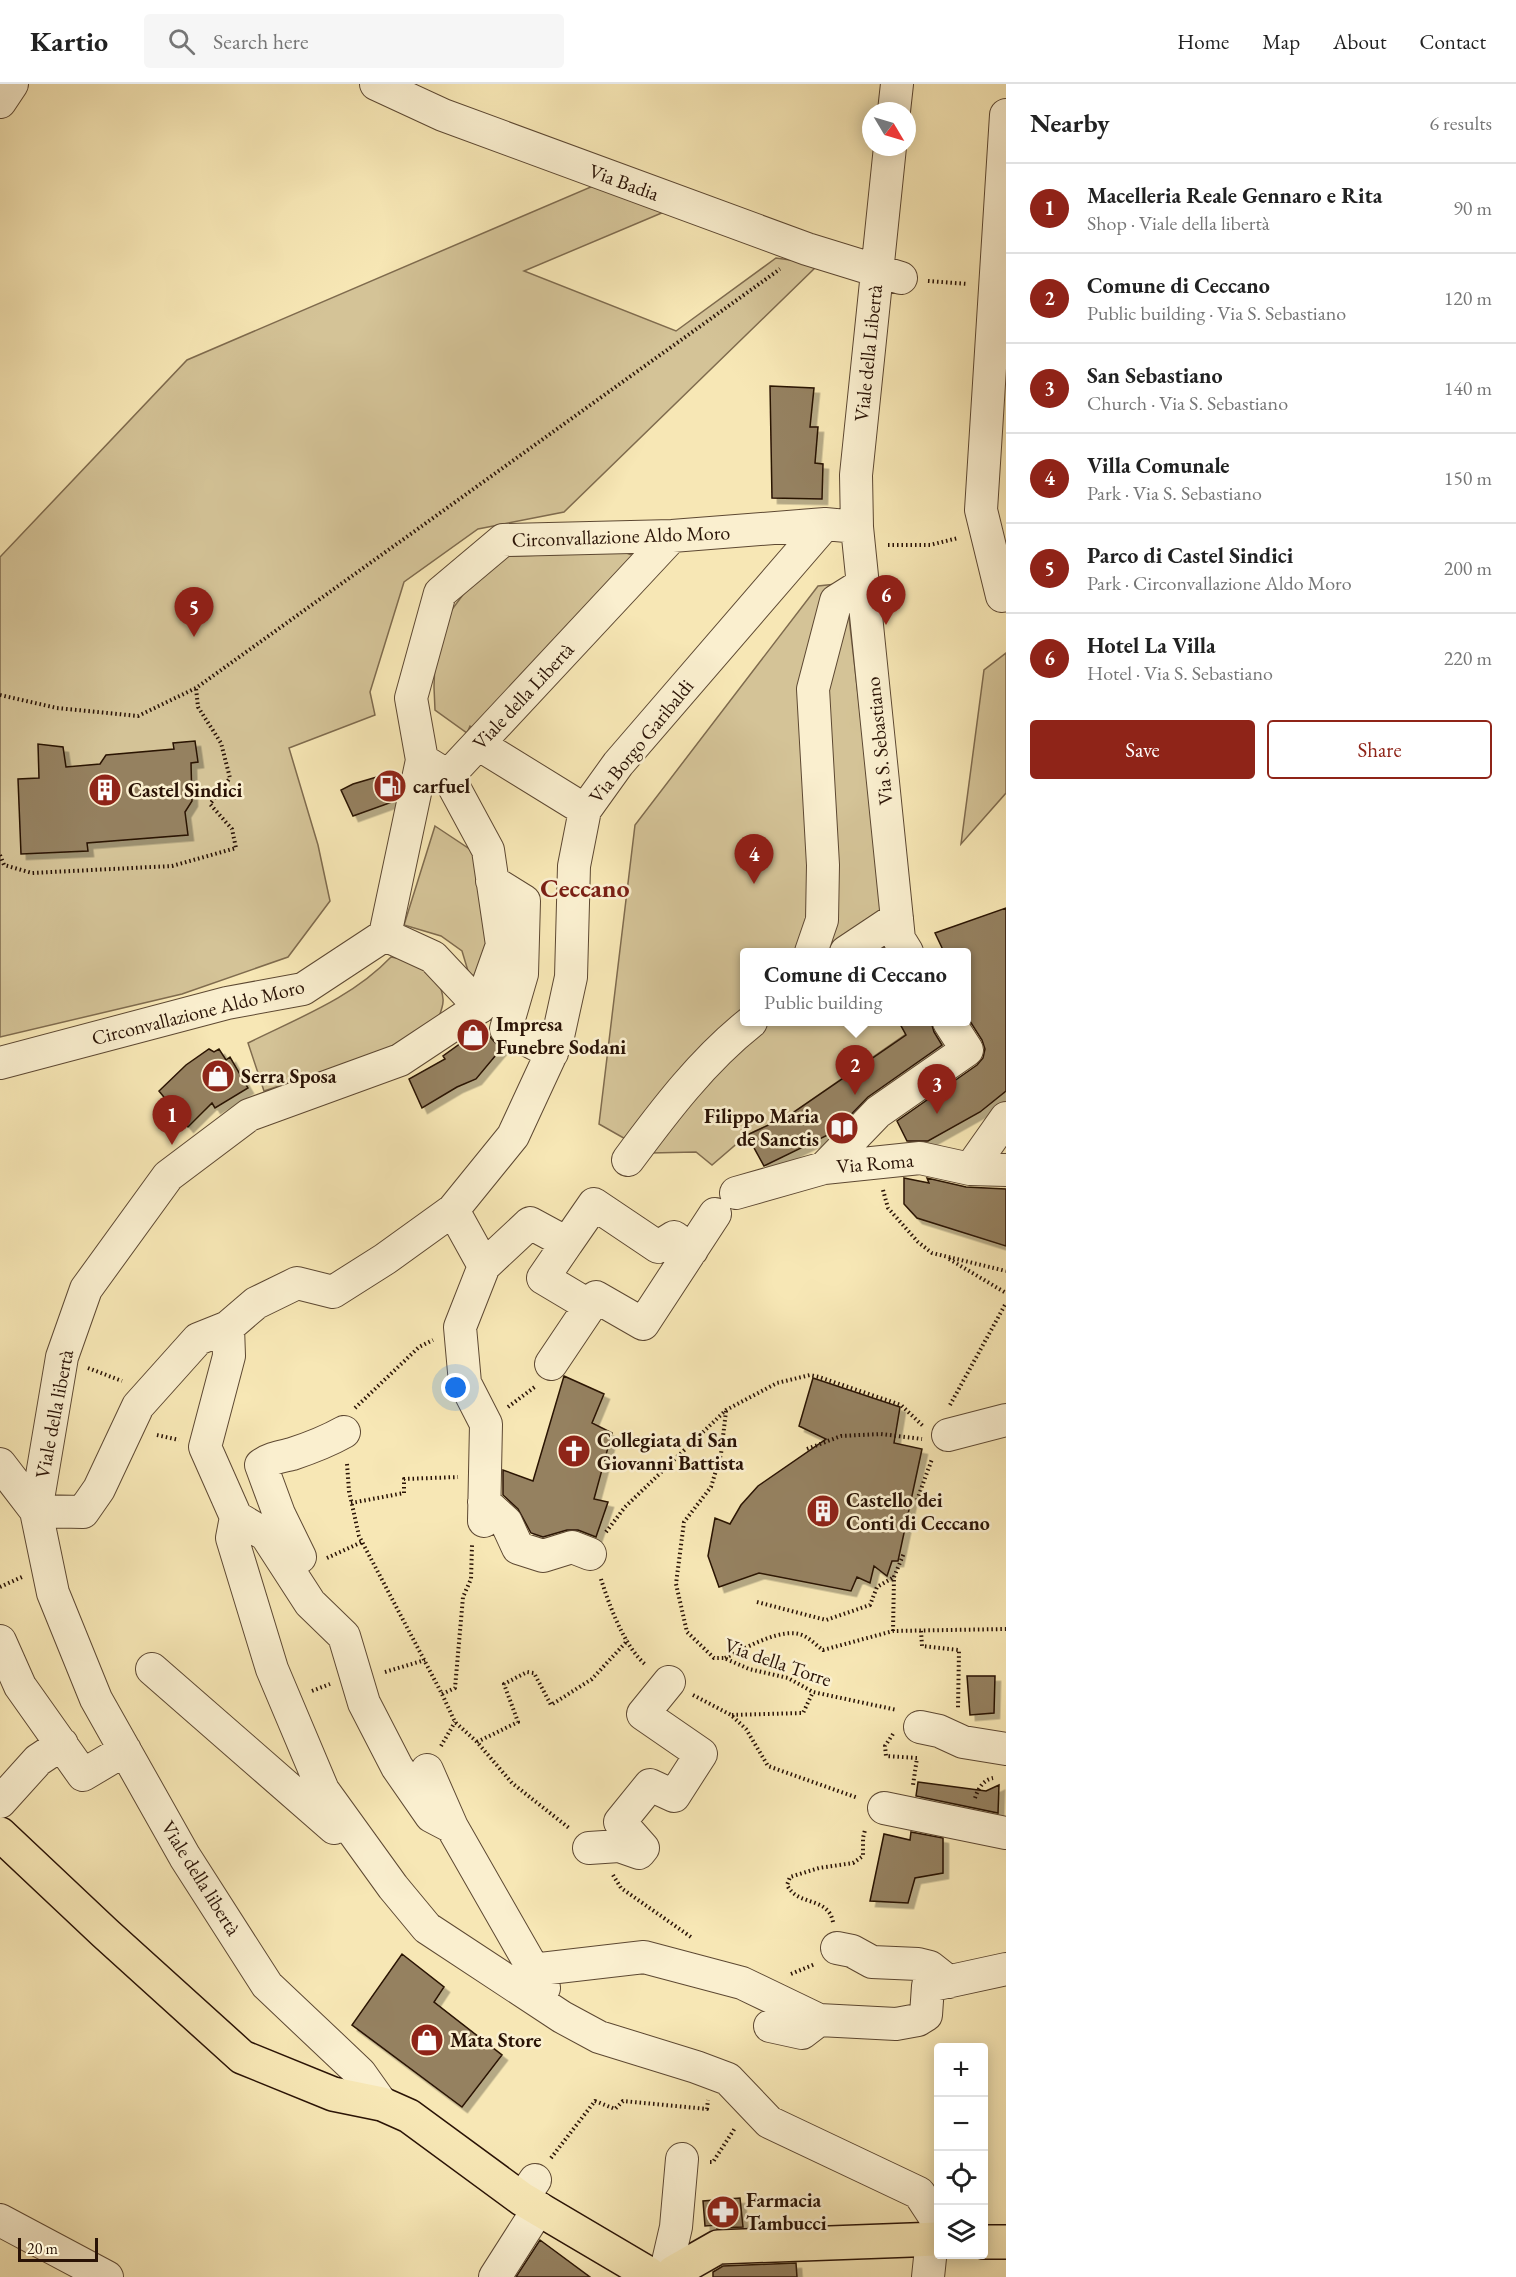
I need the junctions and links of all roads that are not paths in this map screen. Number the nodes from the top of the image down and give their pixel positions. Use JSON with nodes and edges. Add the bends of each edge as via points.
{"nodes":[{"id":1,"x":12,"y":84,"type":"edge"},
{"id":2,"x":376,"y":84,"type":"edge"},
{"id":3,"x":897,"y":84,"type":"edge"},
{"id":4,"x":0,"y":102,"type":"edge"},
{"id":5,"x":895,"y":102,"type":"edge"},
{"id":6,"x":1006,"y":115,"type":"edge"},
{"id":7,"x":890,"y":156,"type":"edge"},
{"id":8,"x":889,"y":274,"type":"junction"},
{"id":9,"x":825,"y":524,"type":"junction"},
{"id":10,"x":857,"y":527,"type":"junction"},
{"id":11,"x":672,"y":536,"type":"junction"},
{"id":12,"x":863,"y":584,"type":"junction"},
{"id":13,"x":1002,"y":596,"type":"dead end"},
{"id":14,"x":478,"y":744,"type":"junction"},
{"id":15,"x":435,"y":768,"type":"junction"},
{"id":16,"x":585,"y":810,"type":"junction"},
{"id":17,"x":492,"y":881,"type":"junction"},
{"id":18,"x":897,"y":918,"type":"junction"},
{"id":19,"x":385,"y":935,"type":"junction"},
{"id":20,"x":812,"y":948,"type":"edge"},
{"id":21,"x":852,"y":948,"type":"edge"},
{"id":22,"x":905,"y":948,"type":"edge"},
{"id":23,"x":480,"y":1007,"type":"junction"},
{"id":24,"x":746,"y":1026,"type":"edge"},
{"id":25,"x":952,"y":1026,"type":"edge"},
{"id":26,"x":552,"y":1053,"type":"junction"},
{"id":27,"x":0,"y":1063,"type":"edge"},
{"id":28,"x":1006,"y":1118,"type":"edge"},
{"id":29,"x":628,"y":1160,"type":"dead end"},
{"id":30,"x":824,"y":1167,"type":"junction"},
{"id":31,"x":970,"y":1169,"type":"junction"},
{"id":32,"x":1006,"y":1170,"type":"edge"},
{"id":33,"x":453,"y":1210,"type":"junction"},
{"id":34,"x":567,"y":1243,"type":"junction"},
{"id":35,"x":692,"y":1250,"type":"junction"},
{"id":36,"x":484,"y":1266,"type":"junction"},
{"id":37,"x":590,"y":1306,"type":"junction"},
{"id":38,"x":228,"y":1327,"type":"junction"},
{"id":39,"x":551,"y":1365,"type":"road end"},
{"id":40,"x":1006,"y":1420,"type":"edge"},
{"id":41,"x":344,"y":1432,"type":"road end"},
{"id":42,"x":940,"y":1437,"type":"road end"},
{"id":43,"x":0,"y":1464,"type":"edge"},
{"id":44,"x":36,"y":1511,"type":"junction"},
{"id":45,"x":236,"y":1517,"type":"junction"},
{"id":46,"x":590,"y":1554,"type":"road end"},
{"id":47,"x":325,"y":1618,"type":"junction"},
{"id":48,"x":0,"y":1641,"type":"edge"},
{"id":49,"x":152,"y":1669,"type":"dead end"},
{"id":50,"x":669,"y":1682,"type":"road end"},
{"id":51,"x":914,"y":1720,"type":"road end"},
{"id":52,"x":62,"y":1744,"type":"junction"},
{"id":53,"x":125,"y":1750,"type":"junction"},
{"id":54,"x":1002,"y":1763,"type":"edge"},
{"id":55,"x":427,"y":1770,"type":"dead end"},
{"id":56,"x":0,"y":1802,"type":"edge"},
{"id":57,"x":879,"y":1806,"type":"road end"},
{"id":58,"x":452,"y":1827,"type":"junction"},
{"id":59,"x":1006,"y":1833,"type":"edge"},
{"id":60,"x":0,"y":1834,"type":"edge"},
{"id":61,"x":362,"y":1846,"type":"junction"},
{"id":62,"x":589,"y":1848,"type":"road end"},
{"id":63,"x":837,"y":1948,"type":"road end"},
{"id":64,"x":1006,"y":1969,"type":"edge"},
{"id":65,"x":532,"y":1970,"type":"junction"},
{"id":66,"x":949,"y":1982,"type":"junction"},
{"id":67,"x":562,"y":2017,"type":"junction"},
{"id":68,"x":819,"y":2020,"type":"junction"},
{"id":69,"x":771,"y":2026,"type":"dead end"},
{"id":70,"x":382,"y":2104,"type":"junction"},
{"id":71,"x":682,"y":2159,"type":"road end"},
{"id":72,"x":532,"y":2196,"type":"junction"},
{"id":73,"x":0,"y":2220,"type":"edge"},
{"id":74,"x":934,"y":2229,"type":"edge"},
{"id":75,"x":934,"y":2234,"type":"edge"},
{"id":76,"x":934,"y":2245,"type":"edge"},
{"id":77,"x":663,"y":2273,"type":"edge"},
{"id":78,"x":68,"y":2277,"type":"edge"},
{"id":79,"x":80,"y":2277,"type":"edge"},
{"id":80,"x":107,"y":2277,"type":"edge"},
{"id":81,"x":495,"y":2277,"type":"edge"},
{"id":82,"x":928,"y":2277,"type":"edge"}],
"edges":[{"from":1,"to":4,"type":"street"},
{"from":2,"to":8,"type":"street","name":"Via Badia","via":[[443,115],[807,249]]},
{"from":3,"to":5,"type":"street"},
{"from":6,"to":13,"type":"street","via":[[987,286],[981,510]]},
{"from":7,"to":8,"type":"street","name":"Viale della Libertà"},
{"from":8,"to":10,"type":"street","name":"Viale della Libertà","via":[[856,475]]},
{"from":9,"to":10,"type":"street"},
{"from":9,"to":11,"type":"street","name":"Circonvallazione Aldo Moro"},
{"from":9,"to":16,"type":"street","name":"Via Borgo Garibaldi","via":[[618,764]]},
{"from":10,"to":12,"type":"street","name":"Via S. Sebastiano"},
{"from":11,"to":14,"type":"street","name":"Viale della Libertà"},
{"from":11,"to":15,"type":"street","name":"Circonvallazione Aldo Moro","via":[[503,540],[440,593],[411,698]]},
{"from":12,"to":18,"type":"street","name":"Via S. Sebastiano"},
{"from":12,"to":20,"type":"street","via":[[836,601],[813,689],[823,865],[822,920]]},
{"from":14,"to":15,"type":"street","name":"Viale della Libertà"},
{"from":14,"to":16,"type":"street","name":"Viale della libertà"},
{"from":15,"to":17,"type":"street","via":[[488,850]]},
{"from":15,"to":19,"type":"street","name":"Circonvallazione Aldo Moro"},
{"from":16,"to":26,"type":"street","name":"Via Borgo Garibaldi","via":[[573,866],[571,977]]},
{"from":17,"to":23,"type":"street","via":[[502,945]]},
{"from":17,"to":26,"type":"street","via":[[524,901],[522,974],[506,1029]]},
{"from":18,"to":21,"type":"street"},
{"from":18,"to":22,"type":"street","name":"Via S. Sebastiano","via":[[899,939]]},
{"from":19,"to":23,"type":"street","via":[[433,957]]},
{"from":19,"to":27,"type":"street","name":"Circonvallazione Aldo Moro","via":[[303,989],[227,1003]]},
{"from":23,"to":44,"type":"street","name":"Viale della libertà","via":[[400,1060],[249,1115],[168,1176],[86,1289],[62,1357]]},
{"from":24,"to":29,"type":"street","via":[[664,1110]]},
{"from":25,"to":30,"type":"street","via":[[967,1050],[878,1112]]},
{"from":26,"to":33,"type":"street","name":"Via Borgo Garibaldi","via":[[513,1136]]},
{"from":28,"to":31,"type":"street"},
{"from":30,"to":31,"type":"street","name":"Via Roma","via":[[921,1158]]},
{"from":30,"to":35,"type":"street","name":"Via Roma","via":[[726,1203]]},
{"from":31,"to":32,"type":"street","name":"Via Roma"},
{"from":33,"to":36,"type":"street"},
{"from":33,"to":38,"type":"street","name":"Via Borgo Garibaldi","via":[[333,1292],[297,1283],[256,1303]]},
{"from":34,"to":35,"type":"street","via":[[594,1204],[658,1247],[674,1237]]},
{"from":34,"to":36,"type":"street","via":[[530,1223]]},
{"from":34,"to":37,"type":"street","via":[[543,1278]]},
{"from":35,"to":37,"type":"street","via":[[643,1324],[596,1297]]},
{"from":36,"to":46,"type":"street","via":[[460,1327],[465,1383],[486,1424],[484,1500],[506,1522],[518,1548],[543,1556],[572,1547]]},
{"from":37,"to":39,"type":"street"},
{"from":38,"to":44,"type":"street","name":"Via Borgo Garibaldi","via":[[198,1339],[144,1399],[99,1489],[83,1512]]},
{"from":38,"to":45,"type":"street","via":[[229,1356],[206,1447]]},
{"from":40,"to":42,"type":"street"},
{"from":41,"to":47,"type":"street","via":[[261,1465],[279,1514],[322,1597]]},
{"from":43,"to":44,"type":"street"},
{"from":44,"to":53,"type":"street","name":"Viale della libertà","via":[[53,1593],[96,1699]]},
{"from":45,"to":47,"type":"street","via":[[266,1536],[310,1603]]},
{"from":45,"to":61,"type":"street","via":[[232,1538],[272,1669],[322,1790]]},
{"from":47,"to":58,"type":"street","via":[[344,1636],[364,1703],[397,1767],[431,1816]]},
{"from":48,"to":52,"type":"street","via":[[20,1686]]},
{"from":49,"to":61,"type":"street","via":[[350,1842]]},
{"from":50,"to":62,"type":"street","via":[[643,1714],[701,1754],[674,1797],[651,1785],[620,1821],[643,1848],[639,1853],[619,1846]]},
{"from":51,"to":54,"type":"street"},
{"from":52,"to":53,"type":"street","via":[[83,1775]]},
{"from":52,"to":56,"type":"street","via":[[38,1760]]},
{"from":53,"to":70,"type":"street","name":"Viale della libertà","via":[[185,1857],[267,1985],[360,2073]]},
{"from":55,"to":58,"type":"street"},
{"from":57,"to":59,"type":"street"},
{"from":58,"to":65,"type":"street"},
{"from":60,"to":70,"type":"main road","via":[[242,2057],[333,2094]]},
{"from":61,"to":67,"type":"street","via":[[428,1928]]},
{"from":63,"to":66,"type":"street","via":[[872,1962],[930,1967]]},
{"from":64,"to":66,"type":"street"},
{"from":65,"to":67,"type":"street"},
{"from":65,"to":68,"type":"street","via":[[644,1957],[743,1984]]},
{"from":66,"to":68,"type":"street","via":[[928,1986],[926,2015],[918,2020],[896,2024]]},
{"from":67,"to":74,"type":"street","via":[[599,2037],[728,2079],[769,2122],[919,2193]]},
{"from":68,"to":69,"type":"street","via":[[802,2033]]},
{"from":70,"to":72,"type":"main road","via":[[409,2116]]},
{"from":71,"to":77,"type":"street","via":[[676,2227]]},
{"from":72,"to":77,"type":"main road"},
{"from":72,"to":81,"type":"street"},
{"from":73,"to":80,"type":"street"},
{"from":75,"to":77,"type":"main road","via":[[718,2247]]},
{"from":76,"to":82,"type":"street"},
{"from":78,"to":79,"type":"street"}]}
